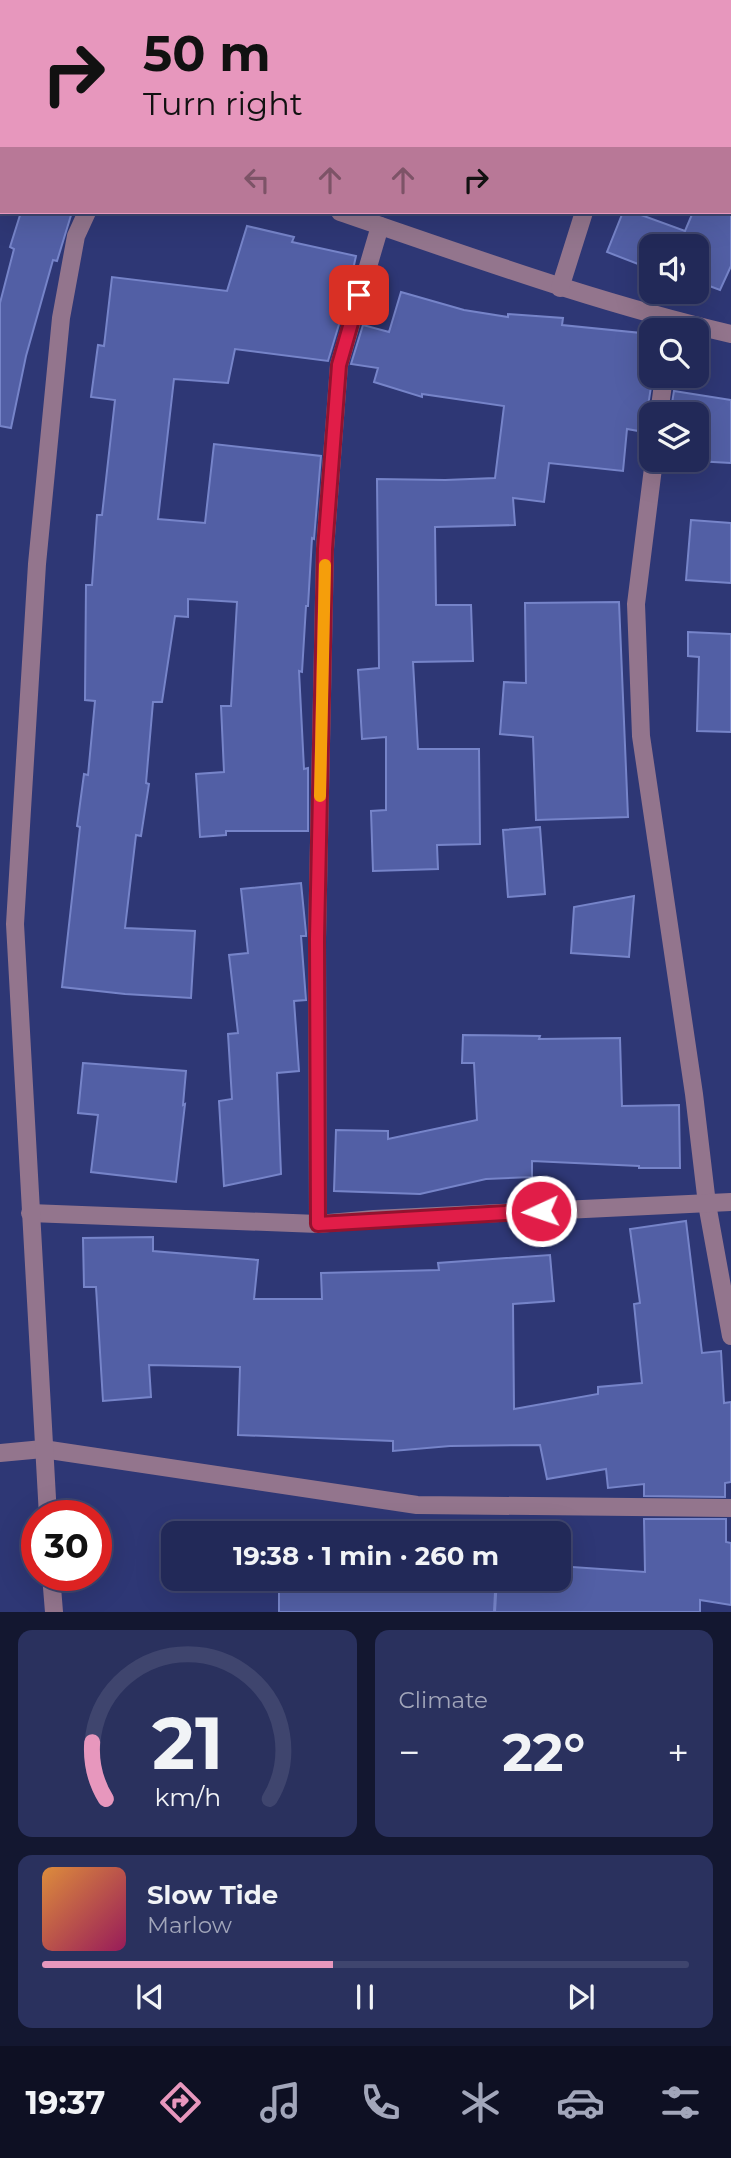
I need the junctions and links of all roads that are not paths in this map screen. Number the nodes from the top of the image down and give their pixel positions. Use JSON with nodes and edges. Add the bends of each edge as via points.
{"nodes":[{"id":1,"x":86,"y":214,"type":"edge"},
{"id":2,"x":346,"y":214,"type":"edge"},
{"id":3,"x":583,"y":214,"type":"edge"},
{"id":4,"x":380,"y":226,"type":"junction"},
{"id":5,"x":561,"y":288,"type":"junction"},
{"id":6,"x":649,"y":318,"type":"edge"},
{"id":7,"x":709,"y":331,"type":"edge"},
{"id":8,"x":731,"y":334,"type":"edge"},
{"id":9,"x":652,"y":472,"type":"edge"},
{"id":10,"x":731,"y":1202,"type":"edge"},
{"id":11,"x":707,"y":1204,"type":"junction"},
{"id":12,"x":30,"y":1213,"type":"junction"},
{"id":13,"x":318,"y":1224,"type":"junction"},
{"id":14,"x":731,"y":1336,"type":"edge"},
{"id":15,"x":43,"y":1448,"type":"junction"},
{"id":16,"x":0,"y":1452,"type":"edge"},
{"id":17,"x":47,"y":1500,"type":"edge"},
{"id":18,"x":731,"y":1508,"type":"edge"},
{"id":19,"x":52,"y":1591,"type":"edge"},
{"id":20,"x":54,"y":1612,"type":"edge"}],
"edges":[{"from":1,"to":12,"type":"street","via":[[76,236],[58,346],[37,564],[15,925]]},
{"from":2,"to":4,"type":"street"},
{"from":3,"to":5,"type":"street"},
{"from":4,"to":5,"type":"street"},
{"from":4,"to":13,"type":"street","via":[[339,365],[325,549],[317,939]]},
{"from":5,"to":6,"type":"street"},
{"from":7,"to":8,"type":"street"},
{"from":9,"to":11,"type":"street","via":[[636,604],[641,736]]},
{"from":10,"to":11,"type":"street"},
{"from":11,"to":13,"type":"street"},
{"from":11,"to":14,"type":"street"},
{"from":12,"to":13,"type":"street"},
{"from":12,"to":15,"type":"street"},
{"from":15,"to":16,"type":"street"},
{"from":15,"to":17,"type":"street"},
{"from":15,"to":18,"type":"street","via":[[417,1505]]},
{"from":19,"to":20,"type":"street"}]}
